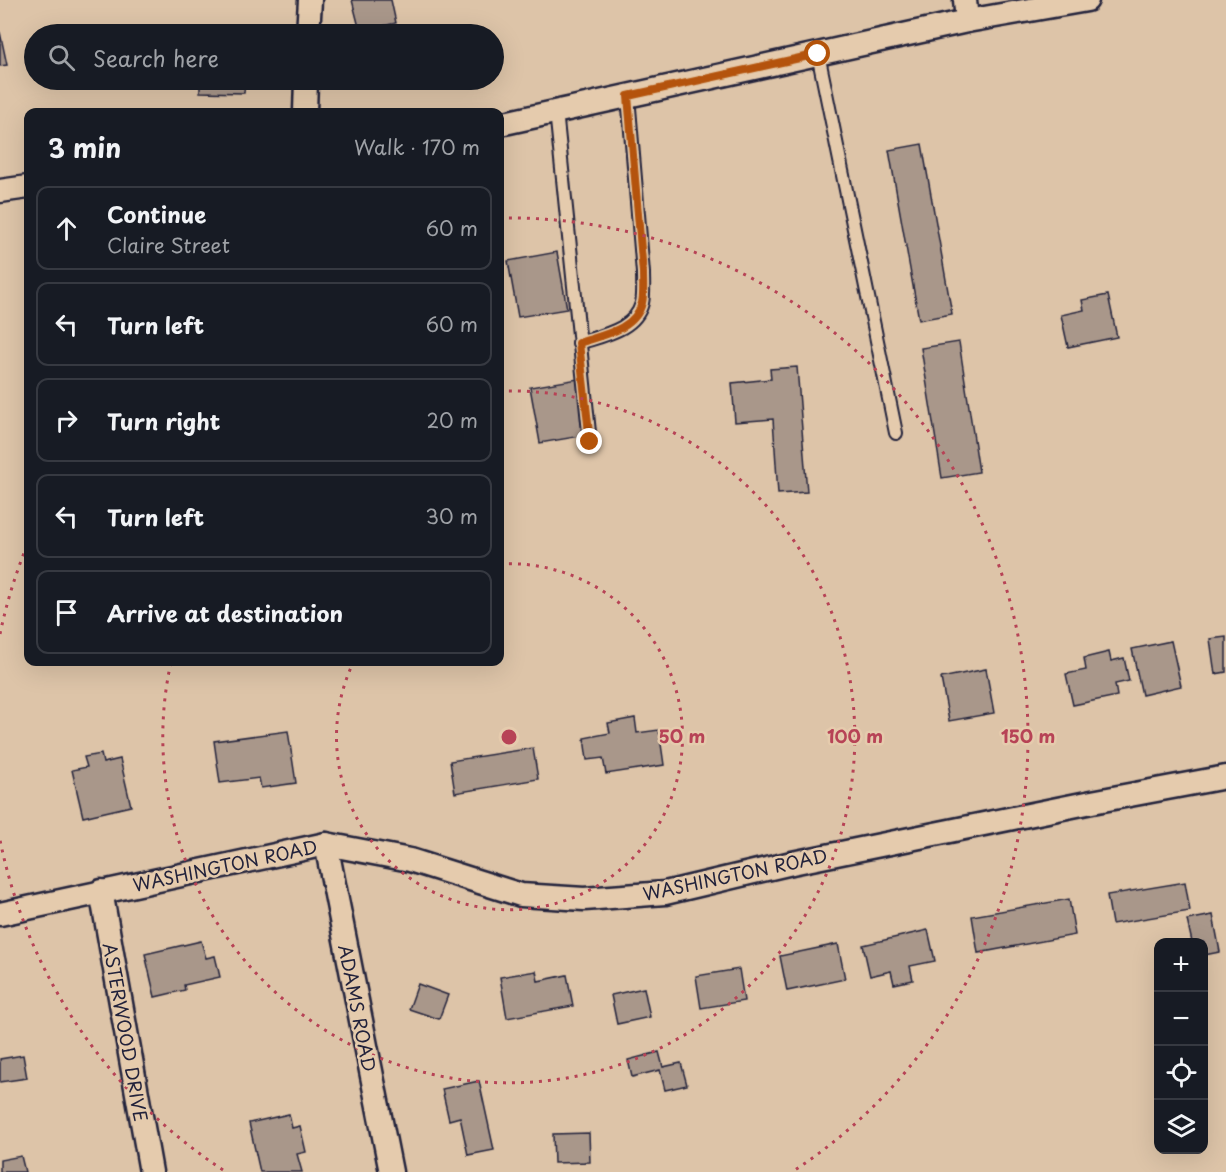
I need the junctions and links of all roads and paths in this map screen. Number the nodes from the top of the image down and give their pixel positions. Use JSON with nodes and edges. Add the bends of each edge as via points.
{"nodes":[{"id":1,"x":310,"y":0,"type":"edge"},
{"id":2,"x":1087,"y":0,"type":"edge"},
{"id":3,"x":966,"y":11,"type":"edge"},
{"id":4,"x":309,"y":24,"type":"edge"},
{"id":5,"x":818,"y":54,"type":"junction"},
{"id":6,"x":306,"y":90,"type":"edge"},
{"id":7,"x":628,"y":96,"type":"junction"},
{"id":8,"x":305,"y":108,"type":"edge"},
{"id":9,"x":556,"y":111,"type":"junction"},
{"id":10,"x":504,"y":123,"type":"edge"},
{"id":11,"x":24,"y":188,"type":"edge"},
{"id":12,"x":0,"y":191,"type":"edge"},
{"id":13,"x":579,"y":343,"type":"junction"},
{"id":14,"x":896,"y":433,"type":"dead end"},
{"id":15,"x":590,"y":442,"type":"dead end"},
{"id":16,"x":1226,"y":777,"type":"edge"},
{"id":17,"x":326,"y":844,"type":"junction"},
{"id":18,"x":101,"y":891,"type":"junction"},
{"id":19,"x":0,"y":914,"type":"edge"},
{"id":20,"x":151,"y":1172,"type":"edge"},
{"id":21,"x":391,"y":1172,"type":"edge"}],
"edges":[{"from":1,"to":4,"type":"street"},
{"from":2,"to":3,"type":"street"},
{"from":3,"to":5,"type":"street"},
{"from":5,"to":7,"type":"street"},
{"from":5,"to":14,"type":"lane"},
{"from":6,"to":8,"type":"street"},
{"from":7,"to":9,"type":"street"},
{"from":7,"to":13,"type":"lane","via":[[642,302],[635,318],[622,328]]},
{"from":9,"to":10,"type":"street"},
{"from":9,"to":13,"type":"lane"},
{"from":11,"to":12,"type":"street"},
{"from":13,"to":15,"type":"lane"},
{"from":16,"to":17,"type":"street","name":"WASHINGTON ROAD","via":[[803,860],[665,893],[584,899],[521,895],[410,860]]},
{"from":17,"to":18,"type":"street","name":"WASHINGTON ROAD"},
{"from":17,"to":21,"type":"street","name":"ADAMS ROAD"},
{"from":18,"to":19,"type":"street","name":"WASHINGTON ROAD"},
{"from":18,"to":20,"type":"street","name":"ASTERWOOD DRIVE"}]}
